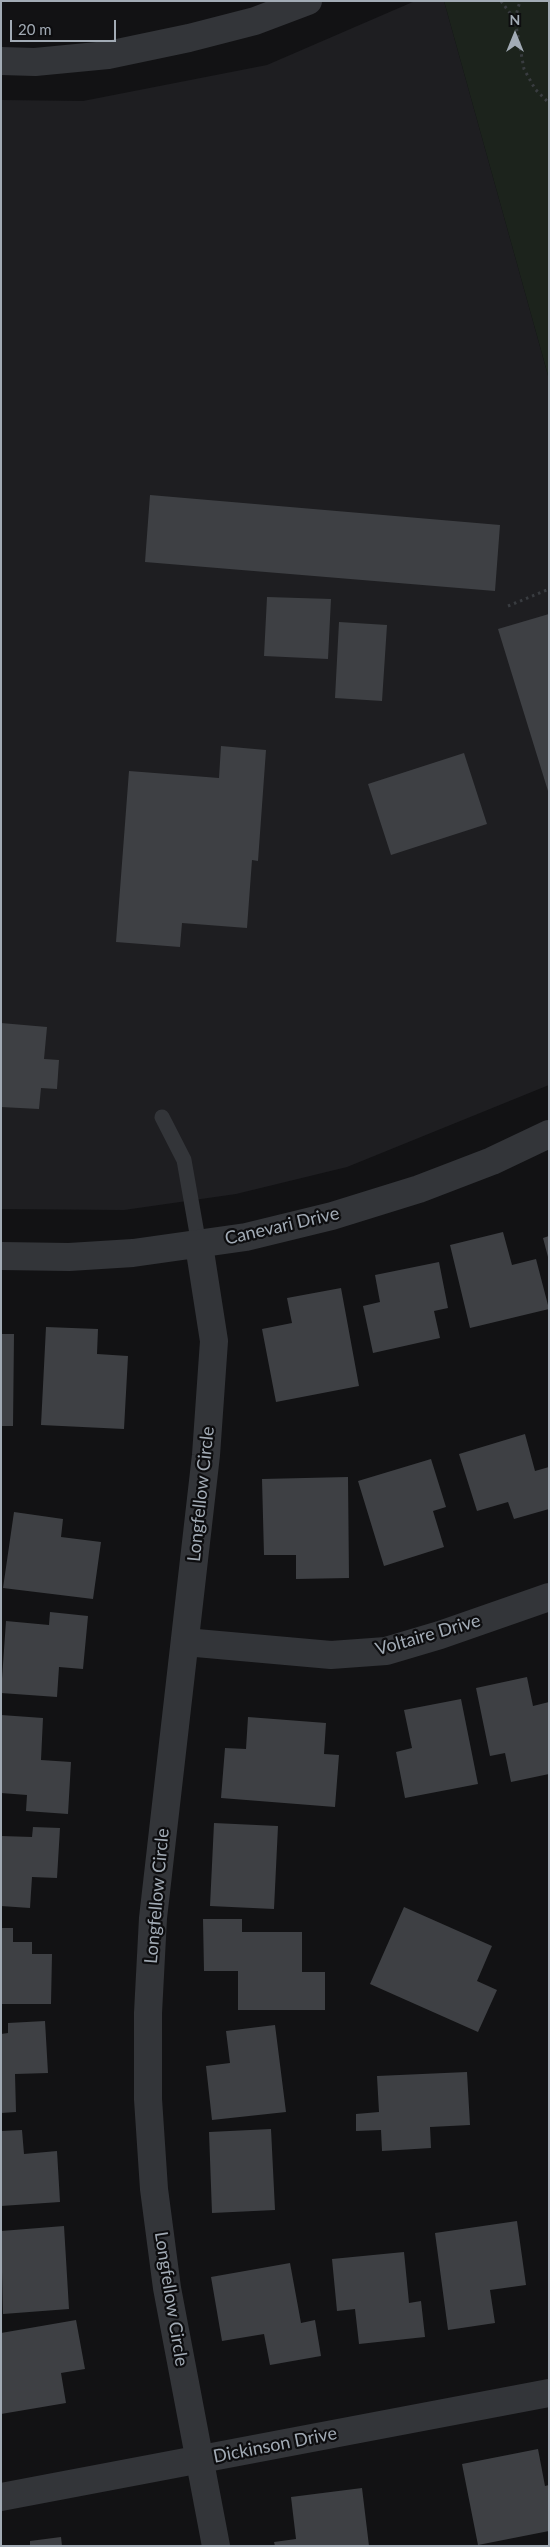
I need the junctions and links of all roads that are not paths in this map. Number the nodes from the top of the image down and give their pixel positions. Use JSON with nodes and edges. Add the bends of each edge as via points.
{"nodes":[{"id":1,"x":308,"y":1,"type":"edge"},
{"id":2,"x":1,"y":61,"type":"edge"},
{"id":3,"x":162,"y":1117,"type":"dead end"},
{"id":4,"x":549,"y":1134,"type":"edge"},
{"id":5,"x":199,"y":1245,"type":"junction"},
{"id":6,"x":1,"y":1256,"type":"edge"},
{"id":7,"x":549,"y":1596,"type":"edge"},
{"id":8,"x":184,"y":1642,"type":"junction"},
{"id":9,"x":549,"y":2393,"type":"edge"},
{"id":10,"x":200,"y":2460,"type":"junction"},
{"id":11,"x":1,"y":2498,"type":"edge"},
{"id":12,"x":216,"y":2546,"type":"edge"}],
"edges":[{"from":1,"to":2,"type":"street","via":[[245,23],[108,54],[35,62]]},
{"from":3,"to":5,"type":"lane","via":[[184,1160]]},
{"from":4,"to":5,"type":"street","name":"Canevari Drive","via":[[492,1161],[411,1191],[332,1216]]},
{"from":5,"to":6,"type":"street","name":"Canevari Drive","via":[[133,1254]]},
{"from":5,"to":8,"type":"street","name":"Longfellow Circle","via":[[214,1342],[206,1455]]},
{"from":7,"to":8,"type":"street","name":"Voltaire Drive","via":[[386,1651],[332,1655]]},
{"from":8,"to":10,"type":"street","name":"Longfellow Circle","via":[[153,1918],[148,2099],[154,2189],[167,2288]]},
{"from":9,"to":10,"type":"street","name":"Dickinson Drive"},
{"from":10,"to":11,"type":"street","name":"Dickinson Drive"},
{"from":10,"to":12,"type":"street","name":"Longfellow Circle"}]}
